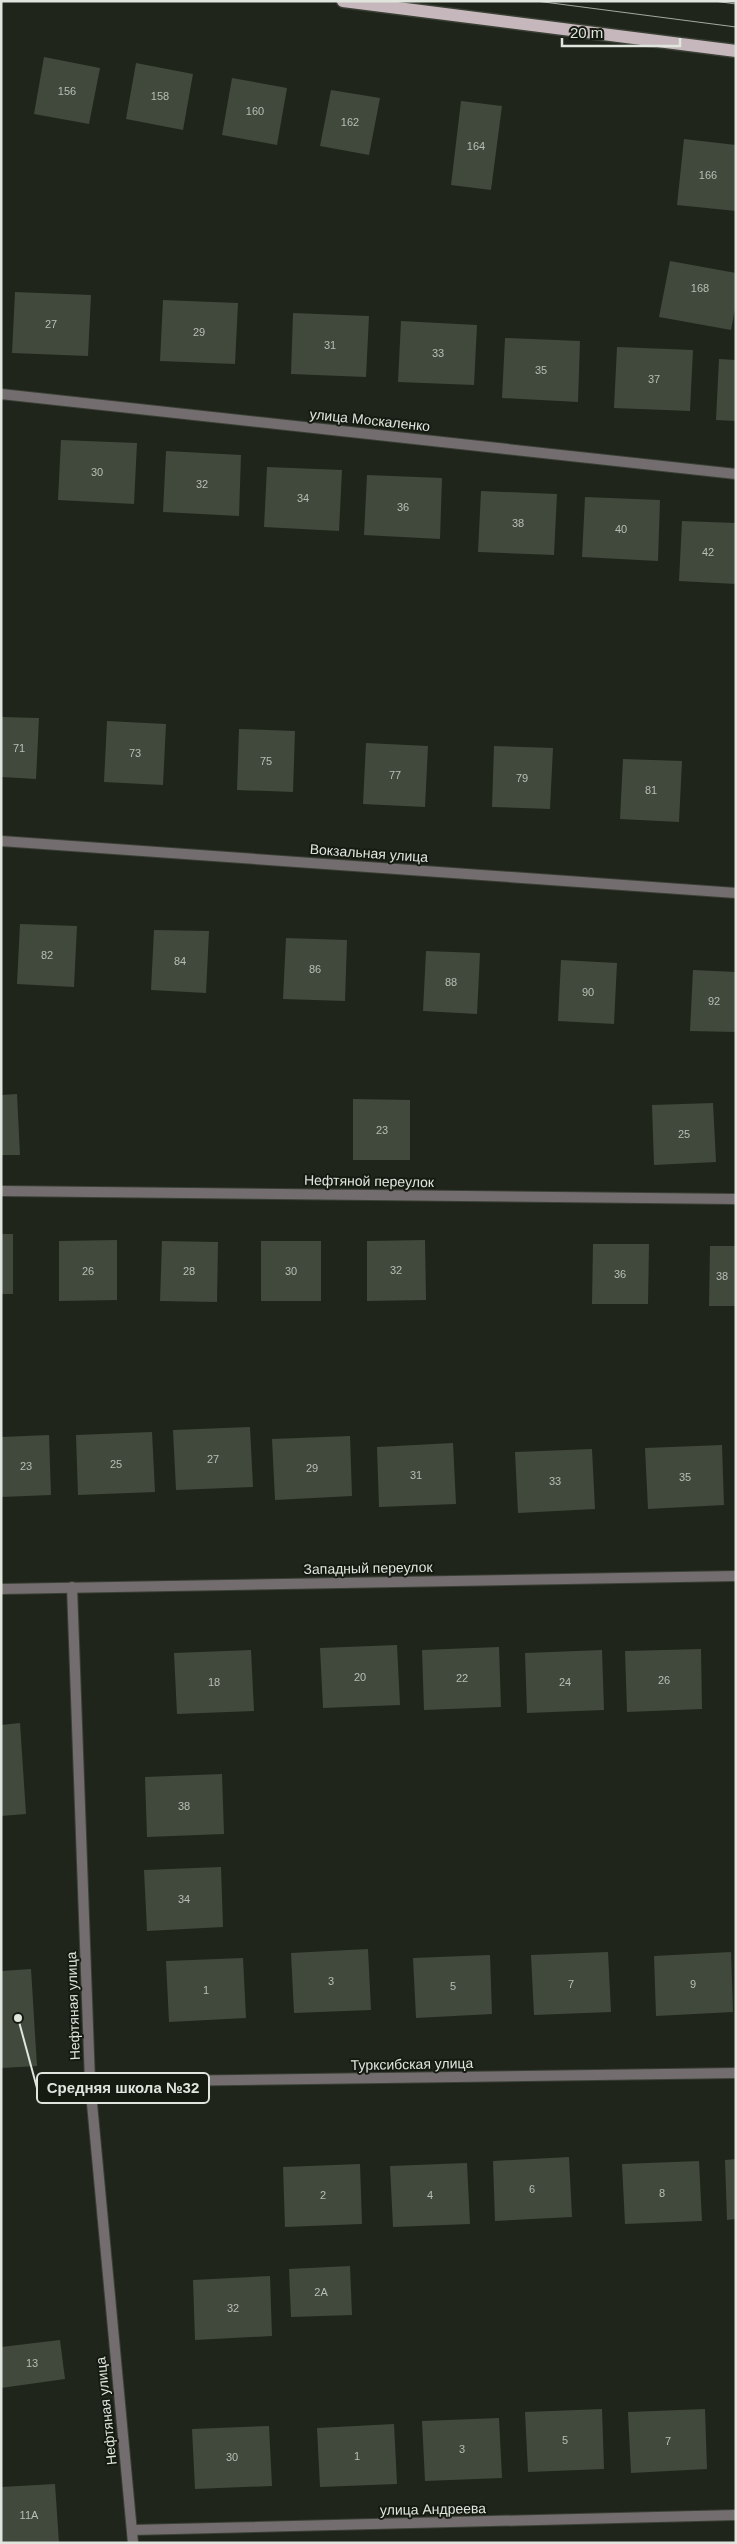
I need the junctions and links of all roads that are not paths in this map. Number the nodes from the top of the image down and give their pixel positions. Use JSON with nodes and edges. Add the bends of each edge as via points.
{"nodes":[{"id":1,"x":343,"y":1,"type":"edge"},
{"id":2,"x":736,"y":51,"type":"edge"},
{"id":3,"x":1,"y":394,"type":"edge"},
{"id":4,"x":736,"y":474,"type":"edge"},
{"id":5,"x":1,"y":841,"type":"edge"},
{"id":6,"x":736,"y":892,"type":"edge"},
{"id":7,"x":1,"y":1190,"type":"edge"},
{"id":8,"x":736,"y":1199,"type":"edge"},
{"id":9,"x":736,"y":1576,"type":"edge"},
{"id":10,"x":72,"y":1587,"type":"junction"},
{"id":11,"x":1,"y":1589,"type":"edge"},
{"id":12,"x":736,"y":2073,"type":"edge"},
{"id":13,"x":90,"y":2082,"type":"junction"},
{"id":14,"x":736,"y":2515,"type":"edge"},
{"id":15,"x":132,"y":2530,"type":"junction"},
{"id":16,"x":133,"y":2543,"type":"edge"}],
"edges":[{"from":1,"to":2,"type":"main road"},
{"from":3,"to":4,"type":"street","name":"улица Москаленко"},
{"from":5,"to":6,"type":"street","name":"Вокзальная улица"},
{"from":7,"to":8,"type":"street","name":"Нефтяной переулок"},
{"from":9,"to":10,"type":"street","name":"Западный переулок"},
{"from":10,"to":11,"type":"street","name":"Западный переулок"},
{"from":10,"to":13,"type":"street","name":"Нефтяная улица"},
{"from":12,"to":13,"type":"street","name":"Турксибская улица"},
{"from":13,"to":15,"type":"street","name":"Нефтяная улица"},
{"from":14,"to":15,"type":"street","name":"улица Андреева"},
{"from":15,"to":16,"type":"street","name":"Нефтяная улица"}]}
